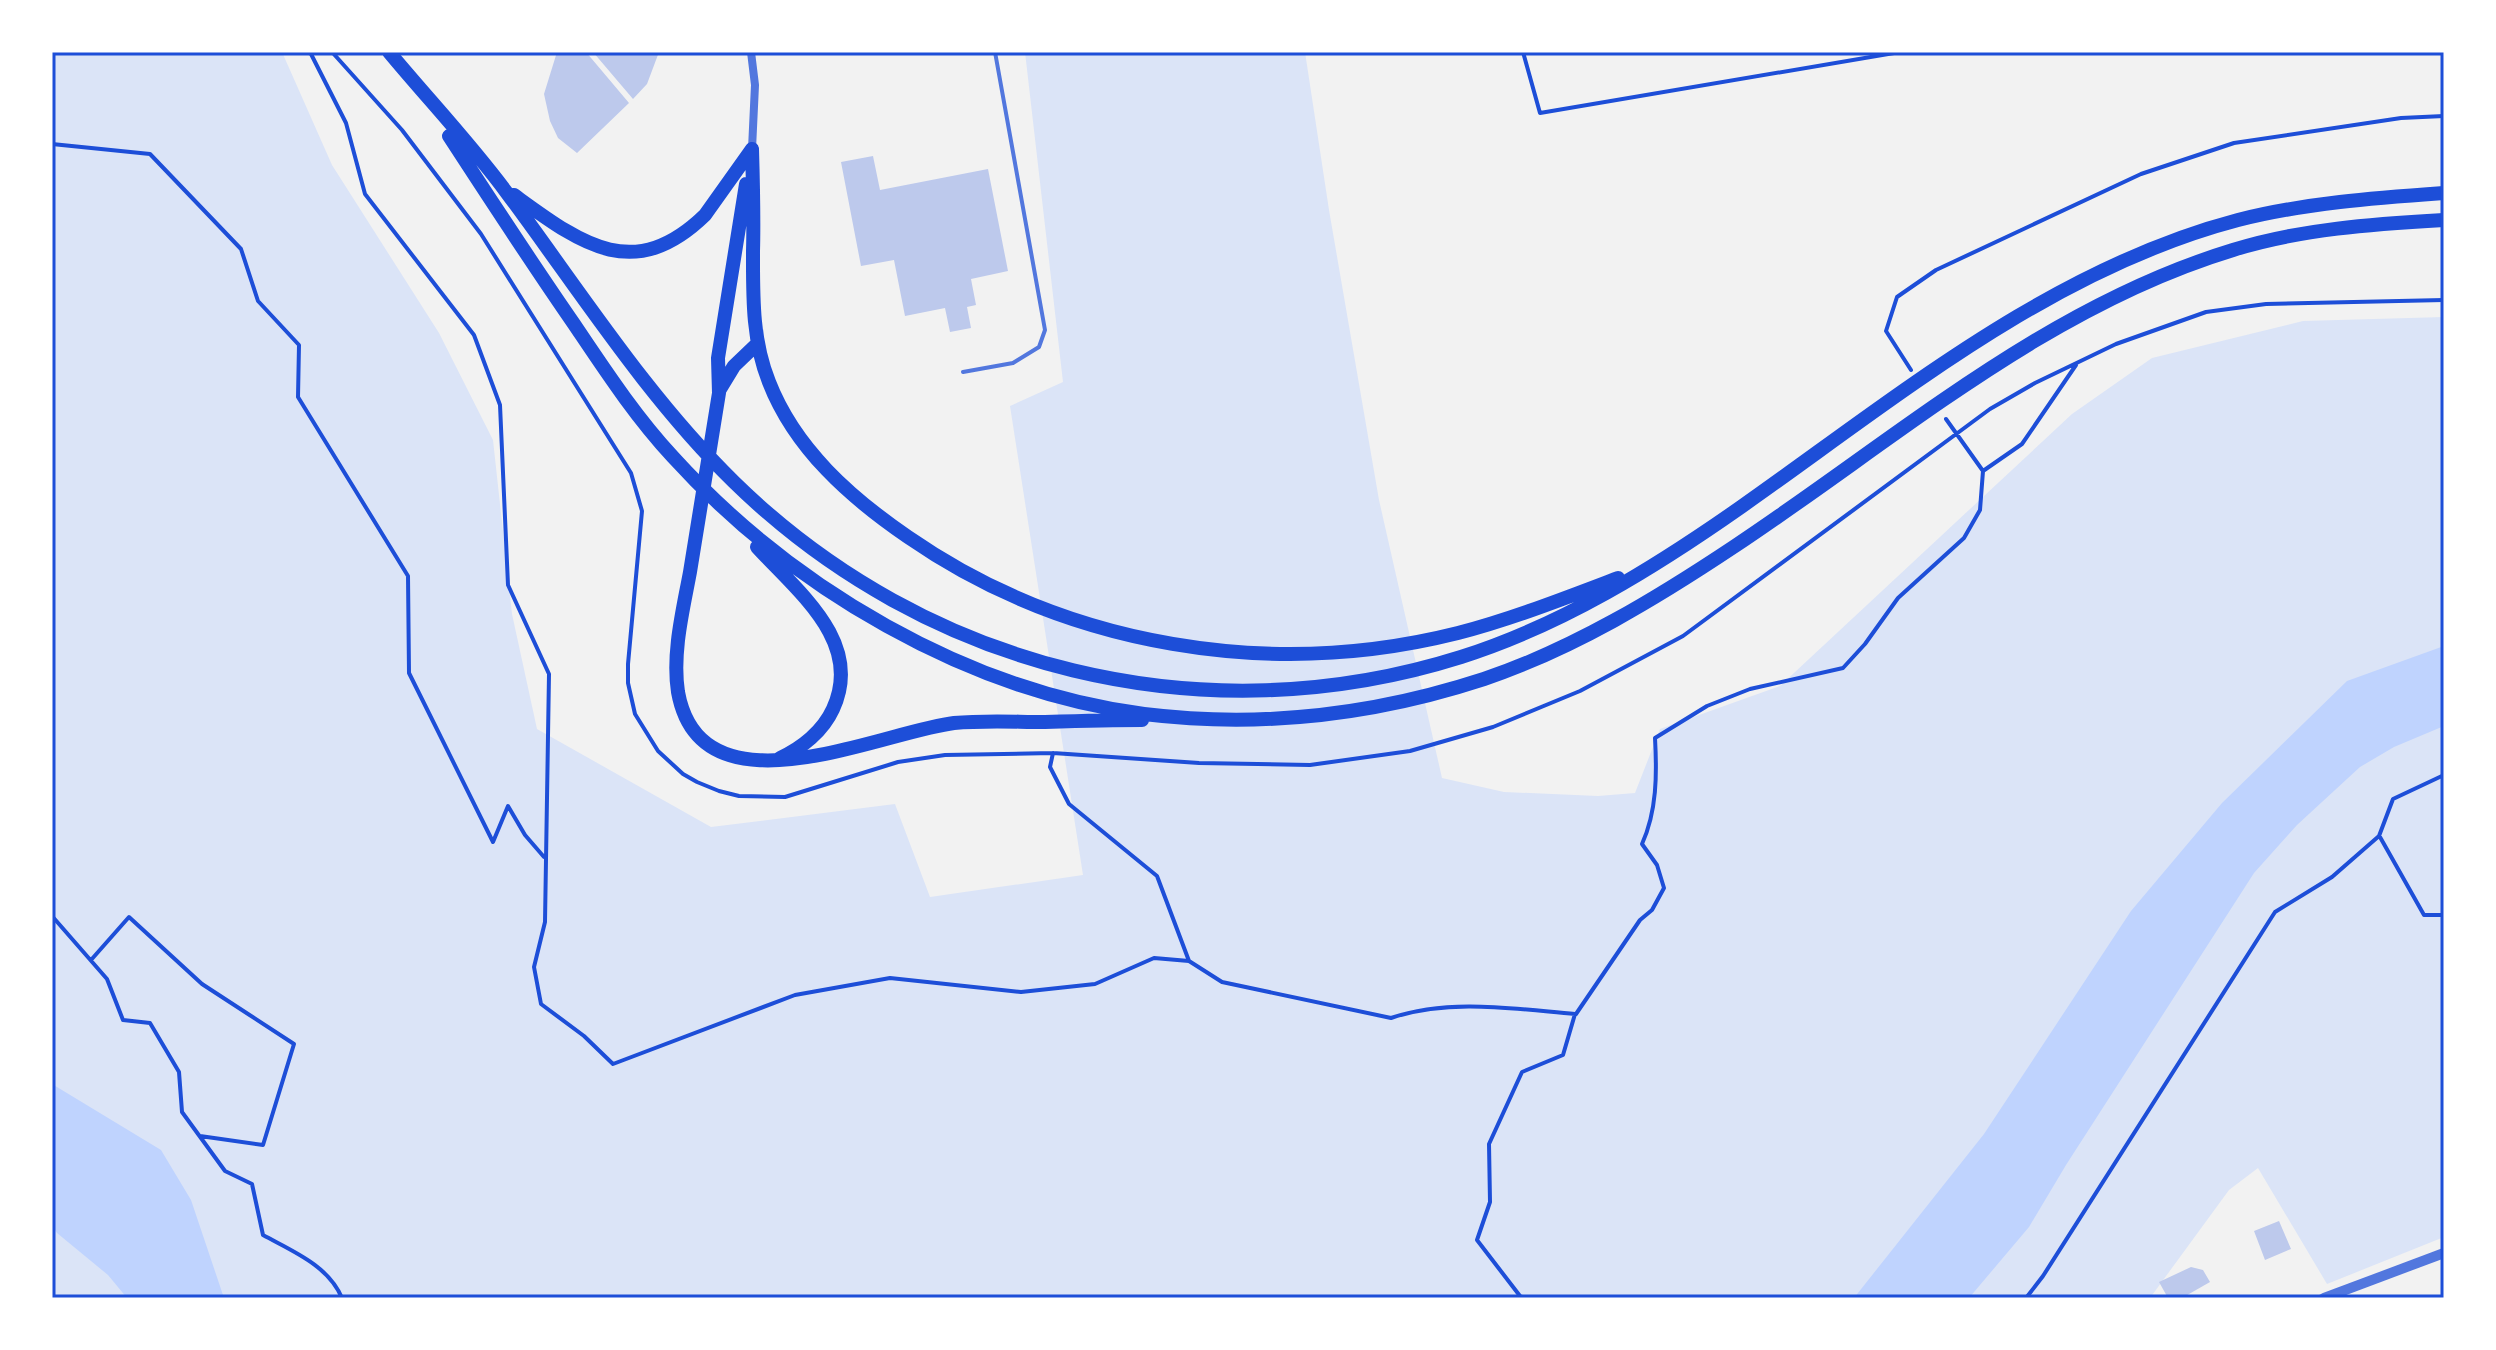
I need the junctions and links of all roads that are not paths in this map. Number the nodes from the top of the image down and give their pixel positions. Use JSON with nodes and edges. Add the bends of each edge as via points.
{"nodes":[{"id":1,"x":389,"y":52,"type":"edge"},
{"id":2,"x":751,"y":52,"type":"edge"},
{"id":3,"x":995,"y":52,"type":"edge"},
{"id":4,"x":415,"y":85,"type":"junction"},
{"id":5,"x":752,"y":149,"type":"junction"},
{"id":6,"x":504,"y":188,"type":"junction"},
{"id":7,"x":2444,"y":193,"type":"edge"},
{"id":8,"x":2444,"y":220,"type":"edge"},
{"id":9,"x":757,"y":344,"type":"junction"},
{"id":10,"x":963,"y":372,"type":"dead end"},
{"id":11,"x":719,"y":393,"type":"junction"},
{"id":12,"x":704,"y":489,"type":"junction"},
{"id":13,"x":1655,"y":564,"type":"junction"},
{"id":14,"x":1210,"y":718,"type":"junction"},
{"id":15,"x":772,"y":761,"type":"junction"},
{"id":16,"x":2444,"y":1253,"type":"edge"},
{"id":17,"x":2324,"y":1298,"type":"edge"}],
"edges":[{"from":1,"to":4,"type":"highway"},
{"from":2,"to":5,"type":"street"},
{"from":3,"to":10,"type":"lane","via":[[1045,330],[1039,347],[1013,363]]},
{"from":4,"to":6,"type":"highway"},
{"from":4,"to":12,"type":"highway","via":[[632,410]]},
{"from":5,"to":6,"type":"highway","via":[[697,224],[642,250],[619,252],[587,244]]},
{"from":5,"to":9,"type":"highway"},
{"from":5,"to":11,"type":"highway","via":[[718,358]]},
{"from":6,"to":13,"type":"highway","via":[[607,330],[733,481],[868,587],[950,631],[1021,656],[1119,681],[1186,689],[1262,691],[1355,682],[1462,656],[1527,632]]},
{"from":7,"to":13,"type":"highway","via":[[2279,211],[2192,234],[2118,263],[1949,361]]},
{"from":8,"to":14,"type":"highway","via":[[2285,237],[2235,249],[2093,307],[2035,339],[1735,547],[1649,600],[1563,647],[1490,677],[1406,701],[1319,716]]},
{"from":9,"to":11,"type":"highway","via":[[734,366]]},
{"from":9,"to":13,"type":"highway","via":[[785,416],[824,468],[869,508],[977,579],[1061,615],[1129,636],[1253,653],[1373,648],[1488,625]]},
{"from":11,"to":15,"type":"highway","via":[[677,663],[679,694],[698,733],[713,746],[752,761]]},
{"from":12,"to":14,"type":"highway","via":[[819,584],[899,633],[974,667],[1100,706]]},
{"from":12,"to":15,"type":"highway","via":[[813,609],[840,651],[842,681],[830,716],[804,743]]},
{"from":14,"to":15,"type":"highway","via":[[971,721],[843,752]]},
{"from":16,"to":17,"type":"street"}]}
